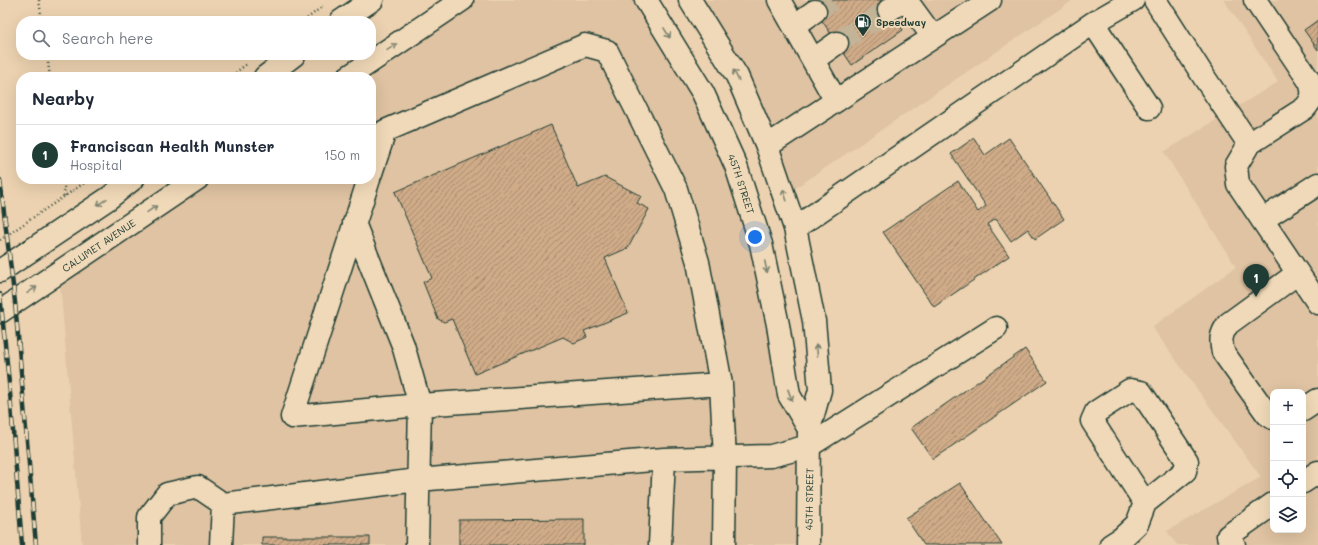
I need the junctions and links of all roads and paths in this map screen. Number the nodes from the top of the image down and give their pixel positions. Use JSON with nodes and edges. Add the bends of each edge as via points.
{"nodes":[{"id":1,"x":39,"y":0,"type":"edge"},
{"id":2,"x":372,"y":0,"type":"edge"},
{"id":3,"x":462,"y":0,"type":"edge"},
{"id":4,"x":646,"y":0,"type":"edge"},
{"id":5,"x":690,"y":0,"type":"edge"},
{"id":6,"x":779,"y":0,"type":"edge"},
{"id":7,"x":990,"y":0,"type":"edge"},
{"id":8,"x":1133,"y":0,"type":"edge"},
{"id":9,"x":1155,"y":0,"type":"edge"},
{"id":10,"x":1255,"y":0,"type":"edge"},
{"id":11,"x":329,"y":2,"type":"dead end"},
{"id":12,"x":900,"y":3,"type":"edge"},
{"id":13,"x":815,"y":11,"type":"tunnel mouth"},
{"id":14,"x":41,"y":16,"type":"edge"},
{"id":15,"x":311,"y":16,"type":"edge"},
{"id":16,"x":348,"y":16,"type":"edge"},
{"id":17,"x":1093,"y":23,"type":"junction"},
{"id":18,"x":794,"y":26,"type":"junction"},
{"id":19,"x":933,"y":37,"type":"junction"},
{"id":20,"x":837,"y":43,"type":"tunnel mouth"},
{"id":21,"x":376,"y":58,"type":"edge"},
{"id":22,"x":48,"y":60,"type":"edge"},
{"id":23,"x":251,"y":60,"type":"edge"},
{"id":24,"x":287,"y":60,"type":"edge"},
{"id":25,"x":373,"y":60,"type":"edge"},
{"id":26,"x":812,"y":60,"type":"junction"},
{"id":27,"x":49,"y":72,"type":"edge"},
{"id":28,"x":235,"y":72,"type":"edge"},
{"id":29,"x":272,"y":72,"type":"edge"},
{"id":30,"x":355,"y":72,"type":"edge"},
{"id":31,"x":1316,"y":95,"type":"edge"},
{"id":32,"x":836,"y":101,"type":"junction"},
{"id":33,"x":1149,"y":108,"type":"dead end"},
{"id":34,"x":1250,"y":144,"type":"junction"},
{"id":35,"x":767,"y":146,"type":"junction"},
{"id":36,"x":376,"y":158,"type":"edge"},
{"id":37,"x":64,"y":184,"type":"edge"},
{"id":38,"x":83,"y":184,"type":"edge"},
{"id":39,"x":127,"y":184,"type":"edge"},
{"id":40,"x":190,"y":184,"type":"edge"},
{"id":41,"x":367,"y":184,"type":"edge"},
{"id":42,"x":1318,"y":184,"type":"edge"},
{"id":43,"x":65,"y":196,"type":"junction"},
{"id":44,"x":1262,"y":220,"type":"junction"},
{"id":45,"x":354,"y":223,"type":"junction"},
{"id":46,"x":795,"y":228,"type":"junction"},
{"id":47,"x":0,"y":240,"type":"edge"},
{"id":48,"x":0,"y":271,"type":"edge"},
{"id":49,"x":1298,"y":273,"type":"junction"},
{"id":50,"x":1318,"y":302,"type":"edge"},
{"id":51,"x":0,"y":312,"type":"edge"},
{"id":52,"x":996,"y":328,"type":"dead end"},
{"id":53,"x":721,"y":384,"type":"junction"},
{"id":54,"x":1318,"y":400,"type":"edge"},
{"id":55,"x":420,"y":405,"type":"junction"},
{"id":56,"x":1306,"y":408,"type":"edge"},
{"id":57,"x":1270,"y":416,"type":"edge"},
{"id":58,"x":809,"y":438,"type":"junction"},
{"id":59,"x":724,"y":458,"type":"junction"},
{"id":60,"x":664,"y":459,"type":"junction"},
{"id":61,"x":1318,"y":472,"type":"edge"},
{"id":62,"x":418,"y":480,"type":"junction"},
{"id":63,"x":1306,"y":480,"type":"edge"},
{"id":64,"x":1145,"y":503,"type":"junction"},
{"id":65,"x":223,"y":504,"type":"junction"},
{"id":66,"x":1270,"y":506,"type":"edge"},
{"id":67,"x":1225,"y":542,"type":"edge"},
{"id":68,"x":149,"y":545,"type":"edge"},
{"id":69,"x":221,"y":545,"type":"edge"},
{"id":70,"x":417,"y":545,"type":"edge"},
{"id":71,"x":660,"y":545,"type":"edge"},
{"id":72,"x":724,"y":545,"type":"edge"},
{"id":73,"x":808,"y":545,"type":"edge"},
{"id":74,"x":1111,"y":545,"type":"edge"}],
"edges":[{"from":1,"to":14,"type":"path"},
{"from":2,"to":16,"type":"main road"},
{"from":21,"to":3,"type":"main road","one_way":true},
{"from":4,"to":58,"type":"main road","name":"45TH STREET","one_way":true,"via":[[703,93],[736,166],[761,244],[789,395]]},
{"from":35,"to":5,"type":"main road","name":"45TH STREET","one_way":true,"via":[[737,76]]},
{"from":6,"to":18,"type":"main road"},
{"from":7,"to":19,"type":"main road"},
{"from":8,"to":17,"type":"main road"},
{"from":9,"to":34,"type":"main road"},
{"from":10,"to":31,"type":"main road"},
{"from":11,"to":15,"type":"path"},
{"from":12,"to":19,"type":"main road"},
{"from":13,"to":18,"type":"main road"},
{"from":17,"to":33,"type":"main road"},
{"from":17,"to":46,"type":"main road"},
{"from":18,"to":26,"type":"main road"},
{"from":19,"to":32,"type":"main road"},
{"from":20,"to":26,"type":"main road"},
{"from":22,"to":27,"type":"path"},
{"from":23,"to":28,"type":"path"},
{"from":24,"to":29,"type":"main road"},
{"from":30,"to":25,"type":"main road","one_way":true},
{"from":26,"to":32,"type":"main road"},
{"from":31,"to":34,"type":"main road","via":[[1305,108]]},
{"from":32,"to":35,"type":"main road"},
{"from":34,"to":44,"type":"main road","via":[[1236,166],[1238,184]]},
{"from":46,"to":35,"type":"main road","name":"45TH STREET","one_way":true},
{"from":36,"to":53,"type":"main road","via":[[385,131],[584,45],[607,52],[676,189],[698,262]]},
{"from":37,"to":43,"type":"path"},
{"from":38,"to":43,"type":"path"},
{"from":39,"to":48,"type":"main road","one_way":true},
{"from":51,"to":40,"type":"main road","name":"CALUMET AVENUE","one_way":true},
{"from":41,"to":45,"type":"main road"},
{"from":42,"to":44,"type":"main road"},
{"from":43,"to":47,"type":"path"},
{"from":44,"to":49,"type":"main road"},
{"from":45,"to":55,"type":"main road","via":[[403,344]]},
{"from":45,"to":55,"type":"main road","via":[[292,417]]},
{"from":58,"to":46,"type":"main road","name":"45TH STREET","one_way":true,"via":[[820,390],[814,321]]},
{"from":49,"to":50,"type":"main road"},
{"from":49,"to":57,"type":"main road","via":[[1228,324],[1221,337],[1223,352]]},
{"from":52,"to":58,"type":"main road"},
{"from":53,"to":55,"type":"main road"},
{"from":53,"to":59,"type":"main road"},
{"from":54,"to":56,"type":"main road"},
{"from":55,"to":62,"type":"main road"},
{"from":58,"to":59,"type":"main road","via":[[771,456]]},
{"from":58,"to":73,"type":"main road","name":"45TH STREET"},
{"from":59,"to":60,"type":"main road"},
{"from":59,"to":72,"type":"main road"},
{"from":60,"to":62,"type":"main road"},
{"from":60,"to":71,"type":"main road"},
{"from":61,"to":63,"type":"main road"},
{"from":62,"to":65,"type":"main road"},
{"from":62,"to":70,"type":"main road"},
{"from":64,"to":64,"type":"main road","via":[[1185,471],[1187,461],[1141,392],[1130,390],[1096,412],[1092,421]]},
{"from":64,"to":74,"type":"main road","via":[[1137,524]]},
{"from":65,"to":68,"type":"main road","via":[[198,487],[167,494],[149,517]]},
{"from":65,"to":69,"type":"main road"},
{"from":66,"to":67,"type":"main road"}]}
